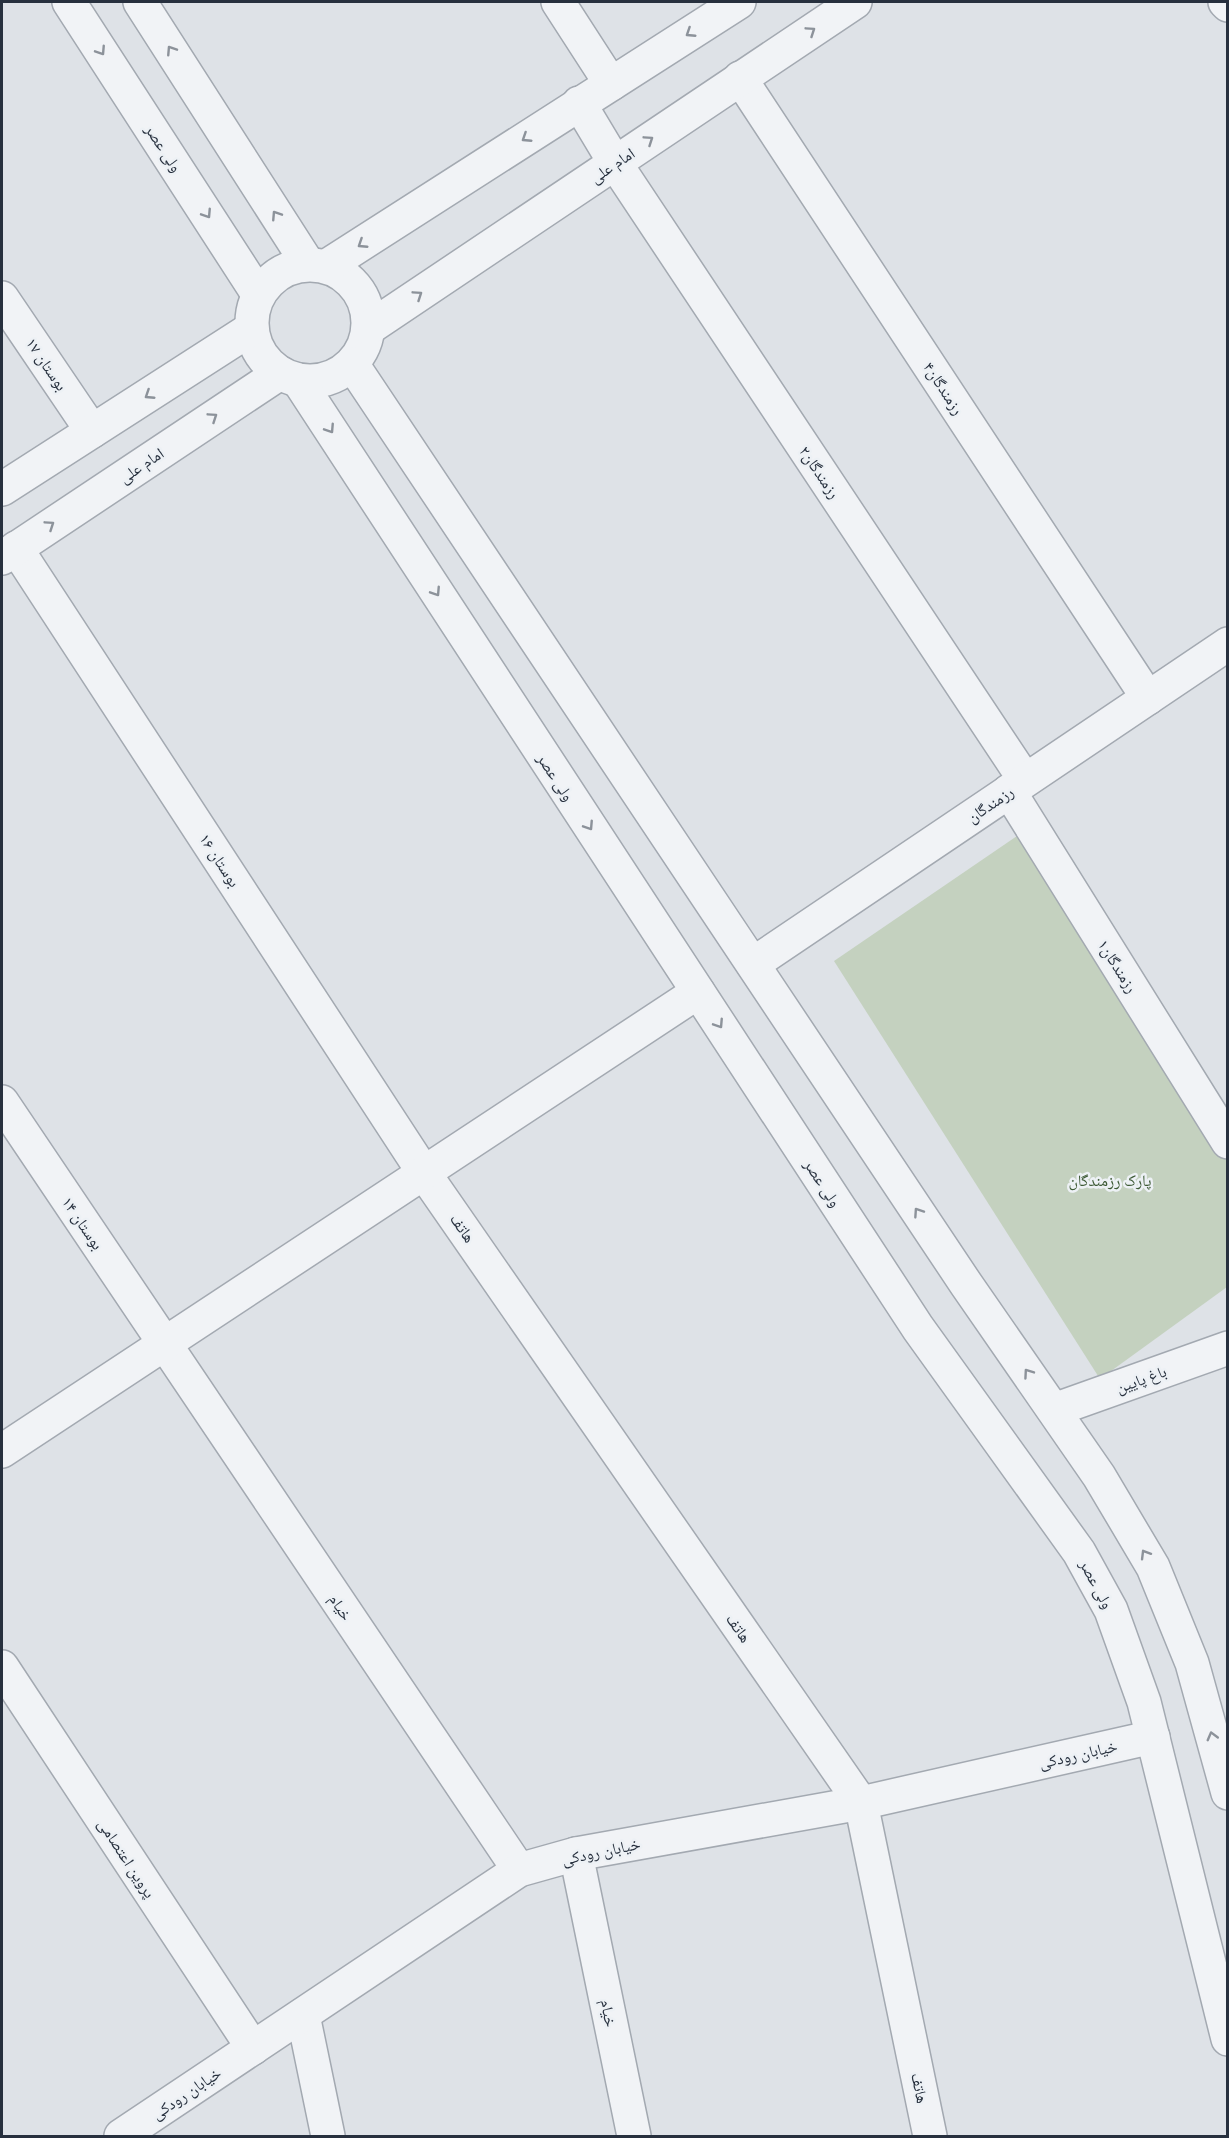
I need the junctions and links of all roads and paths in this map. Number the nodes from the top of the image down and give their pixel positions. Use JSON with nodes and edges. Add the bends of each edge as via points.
{"nodes":[{"id":1,"x":69,"y":2,"type":"edge"},
{"id":2,"x":140,"y":2,"type":"edge"},
{"id":3,"x":558,"y":2,"type":"edge"},
{"id":4,"x":740,"y":2,"type":"edge"},
{"id":5,"x":855,"y":2,"type":"edge"},
{"id":6,"x":740,"y":78,"type":"junction"},
{"id":7,"x":611,"y":84,"type":"junction"},
{"id":8,"x":579,"y":104,"type":"junction"},
{"id":9,"x":615,"y":163,"type":"junction"},
{"id":10,"x":317,"y":265,"type":"junction"},
{"id":11,"x":258,"y":294,"type":"junction"},
{"id":12,"x":2,"y":298,"type":"edge"},
{"id":13,"x":369,"y":328,"type":"junction"},
{"id":14,"x":251,"y":329,"type":"junction"},
{"id":15,"x":352,"y":364,"type":"junction"},
{"id":16,"x":289,"y":376,"type":"junction"},
{"id":17,"x":92,"y":431,"type":"junction"},
{"id":18,"x":2,"y":489,"type":"edge"},
{"id":19,"x":9,"y":553,"type":"edge"},
{"id":20,"x":1227,"y":644,"type":"edge"},
{"id":21,"x":1148,"y":698,"type":"junction"},
{"id":22,"x":1017,"y":786,"type":"junction"},
{"id":23,"x":753,"y":964,"type":"junction"},
{"id":24,"x":698,"y":992,"type":"junction"},
{"id":25,"x":2,"y":1102,"type":"edge"},
{"id":26,"x":1227,"y":1142,"type":"edge"},
{"id":27,"x":424,"y":1173,"type":"junction"},
{"id":28,"x":164,"y":1344,"type":"junction"},
{"id":29,"x":1227,"y":1348,"type":"edge"},
{"id":30,"x":1054,"y":1410,"type":"junction"},
{"id":31,"x":2,"y":1451,"type":"edge"},
{"id":32,"x":2,"y":1667,"type":"edge"},
{"id":33,"x":1153,"y":1737,"type":"junction"},
{"id":34,"x":1227,"y":1793,"type":"edge"},
{"id":35,"x":861,"y":1803,"type":"junction"},
{"id":36,"x":576,"y":1854,"type":"junction"},
{"id":37,"x":519,"y":1870,"type":"junction"},
{"id":38,"x":303,"y":2015,"type":"junction"},
{"id":39,"x":1227,"y":2038,"type":"edge"},
{"id":40,"x":253,"y":2048,"type":"junction"},
{"id":41,"x":121,"y":2136,"type":"edge"},
{"id":42,"x":328,"y":2136,"type":"edge"},
{"id":43,"x":634,"y":2136,"type":"edge"},
{"id":44,"x":930,"y":2136,"type":"edge"}],
"edges":[{"from":1,"to":11,"type":"street","name":"ولی عصر","one_way":true},
{"from":10,"to":2,"type":"street","one_way":true},
{"from":3,"to":7,"type":"street"},
{"from":4,"to":7,"type":"street","one_way":true},
{"from":6,"to":5,"type":"street","name":"امام علی","one_way":true},
{"from":9,"to":6,"type":"street","name":"امام علی","one_way":true},
{"from":6,"to":21,"type":"street","name":"رزمندگان۴"},
{"from":7,"to":8,"type":"street"},
{"from":8,"to":9,"type":"street","name":"رزمندگان۲"},
{"from":8,"to":10,"type":"street","one_way":true},
{"from":13,"to":9,"type":"street","name":"امام علی","one_way":true},
{"from":9,"to":22,"type":"street","name":"رزمندگان۲"},
{"from":10,"to":11,"type":"street","via":[[288,268],[271,278]]},
{"from":10,"to":13,"type":"street","via":[[345,276],[359,290],[367,308]]},
{"from":11,"to":14,"type":"street"},
{"from":12,"to":17,"type":"street","name":"بوستان ۱۷"},
{"from":13,"to":15,"type":"street","via":[[364,347]]},
{"from":14,"to":16,"type":"street","via":[[266,362]]},
{"from":14,"to":17,"type":"street","one_way":true},
{"from":15,"to":16,"type":"street","via":[[318,381]]},
{"from":15,"to":23,"type":"street"},
{"from":19,"to":16,"type":"street","name":"امام علی","one_way":true},
{"from":16,"to":24,"type":"street","name":"ولی عصر","one_way":true},
{"from":17,"to":18,"type":"street"},
{"from":19,"to":27,"type":"street","name":"بوستان ۱۶"},
{"from":20,"to":21,"type":"street","name":"رزمندگان"},
{"from":21,"to":22,"type":"street","name":"رزمندگان"},
{"from":22,"to":23,"type":"street","name":"رزمندگان"},
{"from":22,"to":26,"type":"street","name":"رزمندگان۱"},
{"from":30,"to":23,"type":"street","one_way":true},
{"from":24,"to":27,"type":"street"},
{"from":24,"to":33,"type":"street","name":"ولی عصر","one_way":true,"via":[[918,1328],[1079,1552],[1111,1610]]},
{"from":25,"to":28,"type":"street","name":"بوستان ۱۴"},
{"from":27,"to":28,"type":"street"},
{"from":27,"to":35,"type":"street","name":"هاتف"},
{"from":28,"to":31,"type":"street"},
{"from":28,"to":37,"type":"street","name":"خیام"},
{"from":29,"to":30,"type":"street","name":"باغ پایین"},
{"from":34,"to":30,"type":"street","one_way":true,"via":[[1192,1663],[1153,1567]]},
{"from":32,"to":40,"type":"street","name":"پروین اعتصامی"},
{"from":33,"to":35,"type":"street","name":"خیابان رودکی"},
{"from":33,"to":39,"type":"street","name":"ولی عصر"},
{"from":35,"to":36,"type":"street","name":"خیابان رودکی"},
{"from":35,"to":44,"type":"street","name":"هاتف"},
{"from":36,"to":37,"type":"street","name":"خیابان رودکی"},
{"from":36,"to":43,"type":"street","name":"خیام"},
{"from":37,"to":38,"type":"street","name":"خیابان رودکی"},
{"from":38,"to":40,"type":"street","name":"خیابان رودکی"},
{"from":38,"to":42,"type":"street"},
{"from":40,"to":41,"type":"street","name":"خیابان رودکی"}]}
